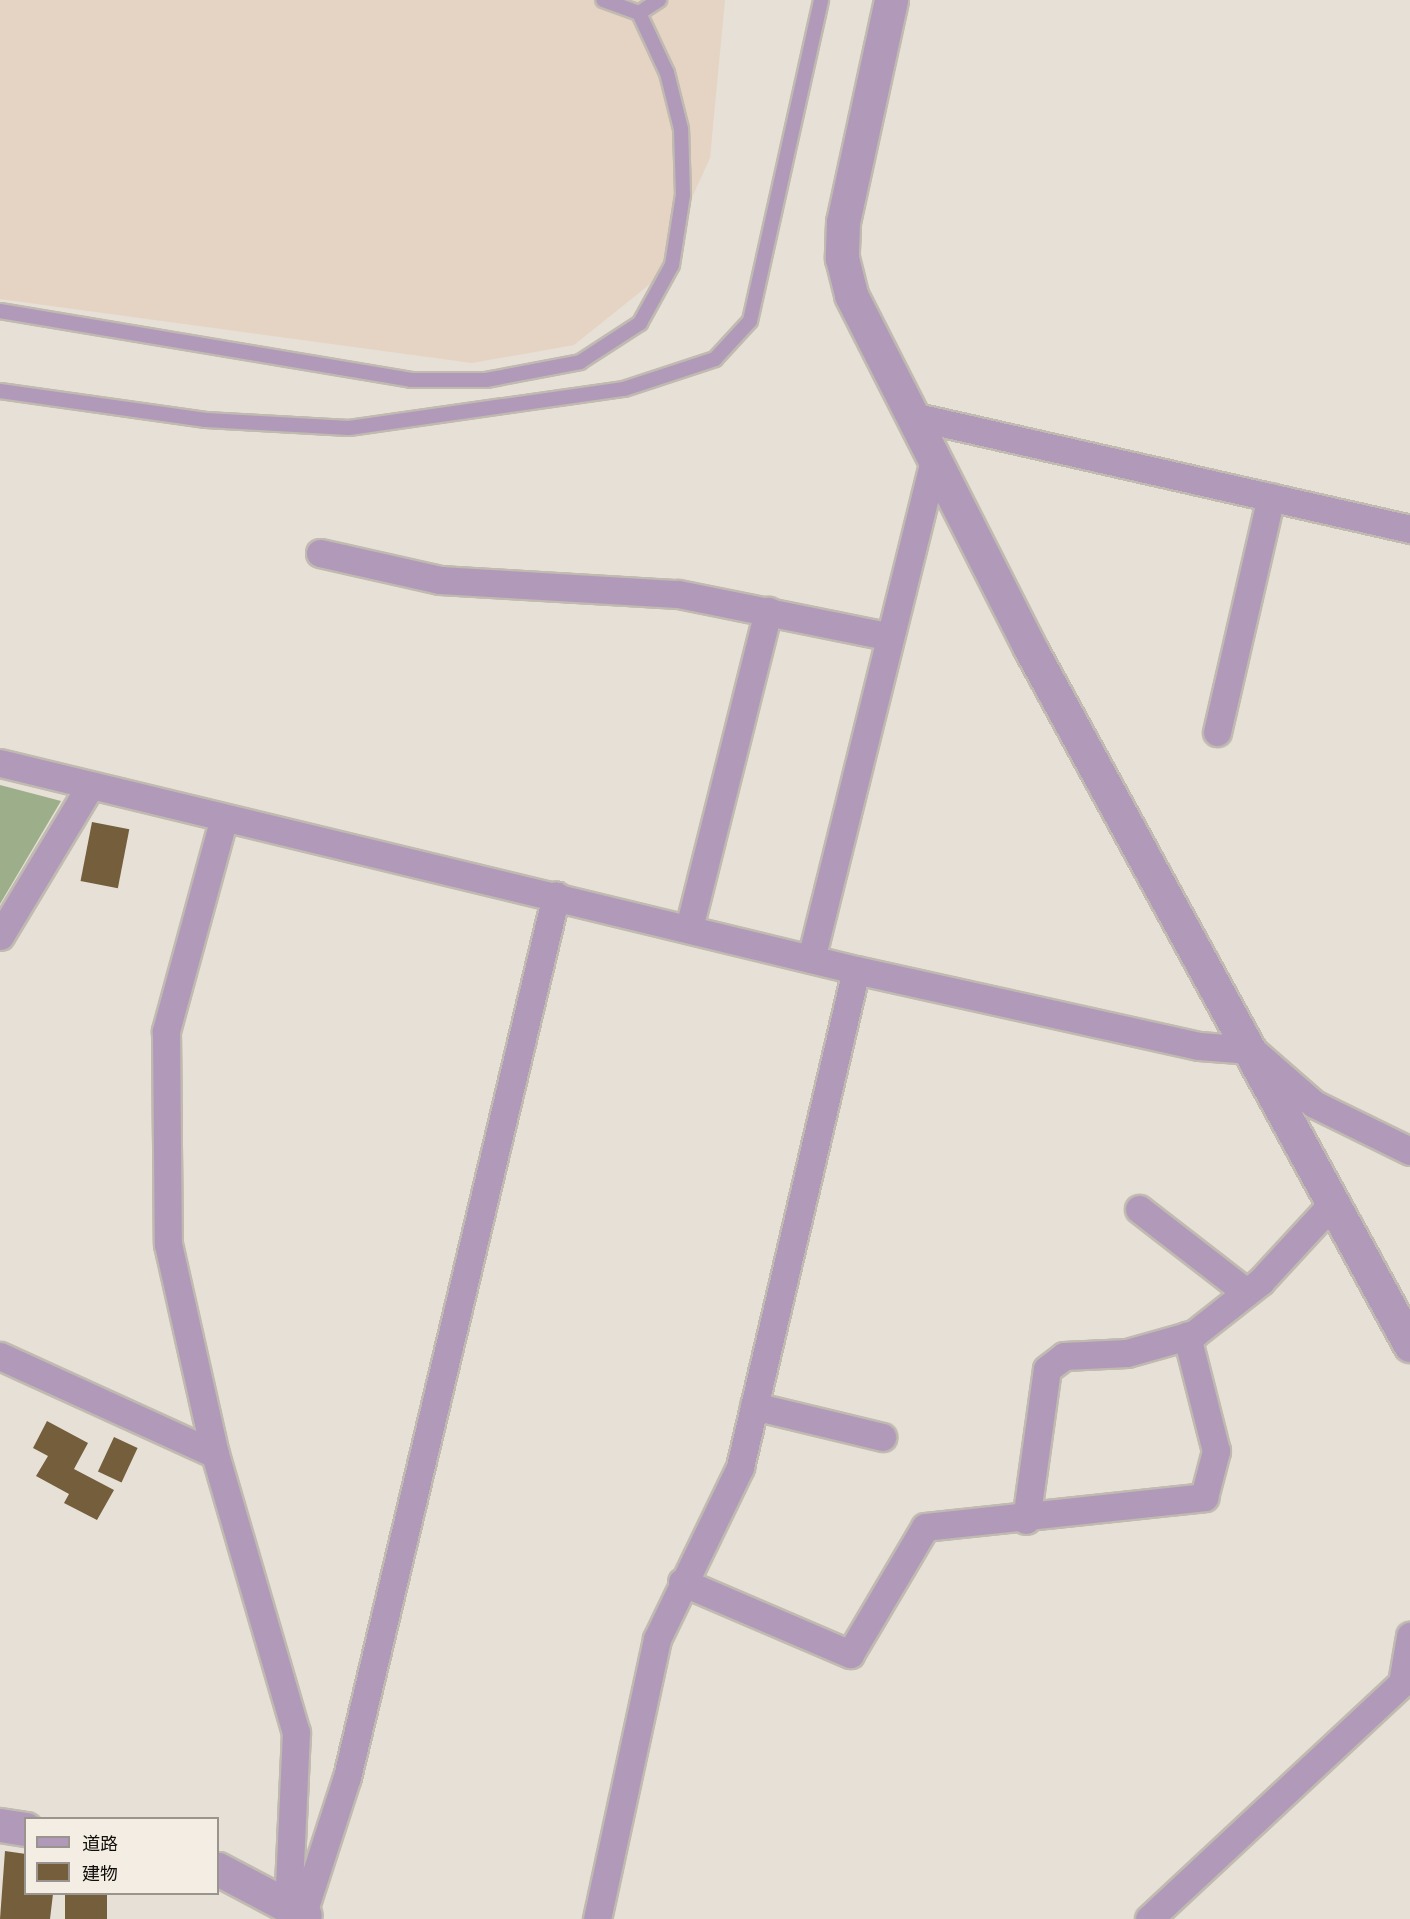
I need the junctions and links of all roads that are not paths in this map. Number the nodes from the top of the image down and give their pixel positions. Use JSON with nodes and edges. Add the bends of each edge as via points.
{"nodes":[{"id":1,"x":603,"y":0,"type":"edge"},
{"id":2,"x":659,"y":0,"type":"edge"},
{"id":3,"x":821,"y":0,"type":"edge"},
{"id":4,"x":891,"y":0,"type":"edge"},
{"id":5,"x":639,"y":13,"type":"junction"},
{"id":6,"x":0,"y":312,"type":"edge"},
{"id":7,"x":0,"y":391,"type":"edge"},
{"id":8,"x":912,"y":416,"type":"junction"},
{"id":9,"x":934,"y":460,"type":"junction"},
{"id":10,"x":1271,"y":497,"type":"junction"},
{"id":11,"x":1410,"y":528,"type":"edge"},
{"id":12,"x":320,"y":553,"type":"dead end"},
{"id":13,"x":768,"y":611,"type":"junction"},
{"id":14,"x":887,"y":636,"type":"junction"},
{"id":15,"x":1218,"y":732,"type":"dead end"},
{"id":16,"x":0,"y":763,"type":"edge"},
{"id":17,"x":90,"y":786,"type":"junction"},
{"id":18,"x":223,"y":820,"type":"junction"},
{"id":19,"x":556,"y":895,"type":"junction"},
{"id":20,"x":689,"y":928,"type":"junction"},
{"id":21,"x":0,"y":936,"type":"edge"},
{"id":22,"x":811,"y":959,"type":"junction"},
{"id":23,"x":856,"y":970,"type":"junction"},
{"id":24,"x":1252,"y":1050,"type":"junction"},
{"id":25,"x":1410,"y":1151,"type":"edge"},
{"id":26,"x":1333,"y":1203,"type":"junction"},
{"id":27,"x":1139,"y":1209,"type":"dead end"},
{"id":28,"x":1246,"y":1292,"type":"junction"},
{"id":29,"x":1187,"y":1336,"type":"junction"},
{"id":30,"x":1410,"y":1346,"type":"edge"},
{"id":31,"x":0,"y":1356,"type":"edge"},
{"id":32,"x":754,"y":1406,"type":"junction"},
{"id":33,"x":882,"y":1437,"type":"dead end"},
{"id":34,"x":214,"y":1454,"type":"junction"},
{"id":35,"x":1026,"y":1520,"type":"junction"},
{"id":36,"x":682,"y":1582,"type":"junction"},
{"id":37,"x":1410,"y":1636,"type":"edge"},
{"id":38,"x":0,"y":1825,"type":"edge"},
{"id":39,"x":24,"y":1829,"type":"edge"},
{"id":40,"x":219,"y":1870,"type":"edge"},
{"id":41,"x":300,"y":1915,"type":"edge"},
{"id":42,"x":597,"y":1919,"type":"edge"},
{"id":43,"x":1149,"y":1919,"type":"edge"}],
"edges":[{"from":1,"to":5,"type":"lane"},
{"from":2,"to":5,"type":"lane"},
{"from":3,"to":7,"type":"lane","via":[[750,321],[715,359],[624,389],[349,428],[206,420]]},
{"from":4,"to":8,"type":"street","via":[[843,222],[842,258],[851,295]]},
{"from":5,"to":6,"type":"lane","via":[[667,73],[681,129],[680,228],[672,265],[640,322],[580,362],[486,380],[411,380]]},
{"from":8,"to":9,"type":"street"},
{"from":8,"to":10,"type":"street"},
{"from":9,"to":14,"type":"street"},
{"from":9,"to":24,"type":"street","via":[[1030,648]]},
{"from":10,"to":11,"type":"street"},
{"from":10,"to":15,"type":"street"},
{"from":12,"to":13,"type":"street","via":[[440,580],[678,594]]},
{"from":13,"to":14,"type":"street"},
{"from":13,"to":20,"type":"street"},
{"from":14,"to":22,"type":"street"},
{"from":16,"to":17,"type":"street"},
{"from":17,"to":18,"type":"street"},
{"from":17,"to":21,"type":"street"},
{"from":18,"to":19,"type":"street"},
{"from":18,"to":34,"type":"street","via":[[166,1030],[168,1244]]},
{"from":19,"to":20,"type":"street"},
{"from":19,"to":41,"type":"street","via":[[347,1777]]},
{"from":20,"to":22,"type":"street"},
{"from":22,"to":23,"type":"street"},
{"from":23,"to":24,"type":"street","via":[[1199,1046]]},
{"from":23,"to":32,"type":"street"},
{"from":24,"to":25,"type":"street","via":[[1314,1104]]},
{"from":24,"to":26,"type":"street"},
{"from":26,"to":28,"type":"street"},
{"from":26,"to":30,"type":"street"},
{"from":27,"to":28,"type":"street"},
{"from":28,"to":29,"type":"street"},
{"from":29,"to":35,"type":"street","via":[[1127,1353],[1064,1356],[1047,1369]]},
{"from":29,"to":35,"type":"street","via":[[1216,1451],[1204,1497]]},
{"from":31,"to":34,"type":"street"},
{"from":32,"to":33,"type":"street"},
{"from":32,"to":36,"type":"street","via":[[740,1467]]},
{"from":34,"to":41,"type":"street","via":[[296,1732]]},
{"from":35,"to":36,"type":"street","via":[[925,1527],[850,1654]]},
{"from":36,"to":42,"type":"street","via":[[657,1639]]},
{"from":37,"to":43,"type":"street","via":[[1402,1683]]},
{"from":38,"to":39,"type":"street"},
{"from":40,"to":41,"type":"street"}]}
